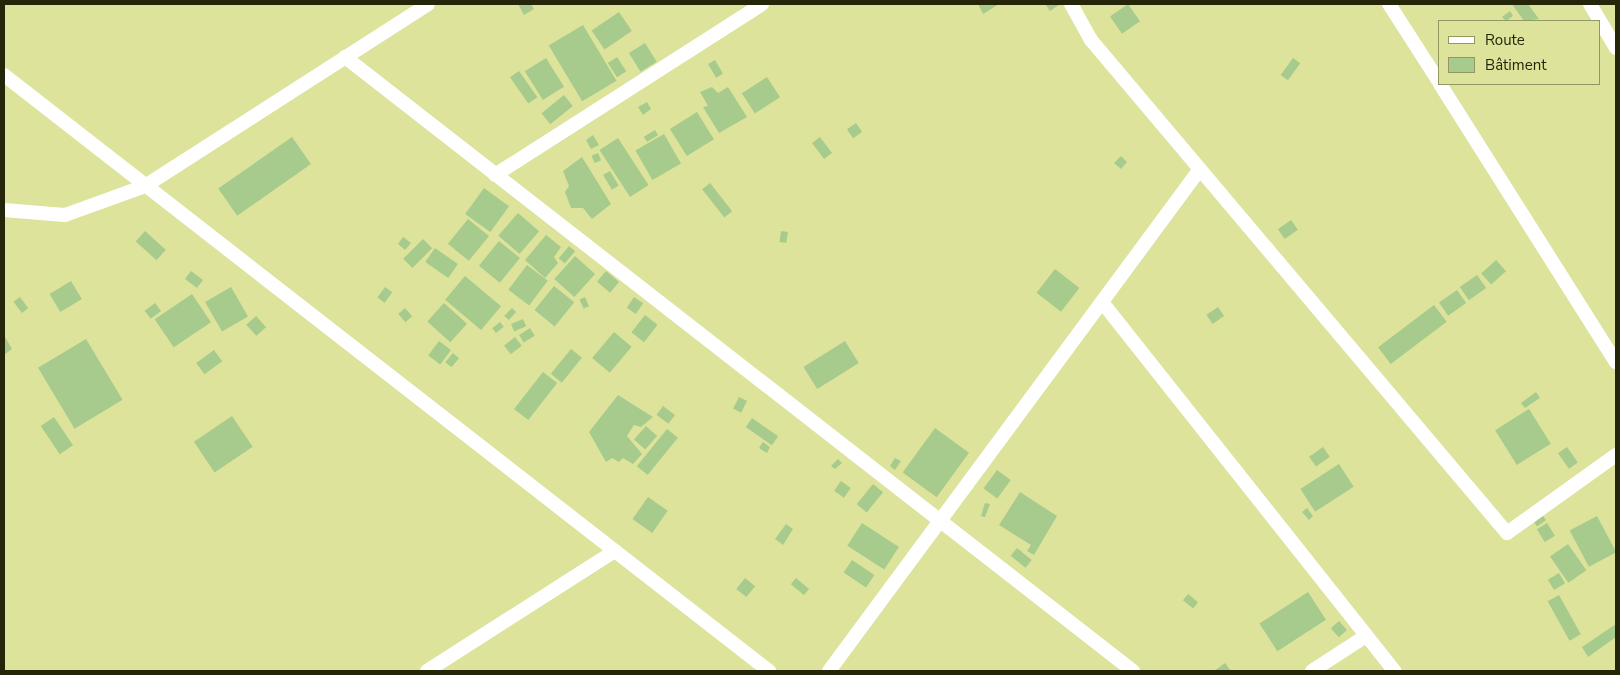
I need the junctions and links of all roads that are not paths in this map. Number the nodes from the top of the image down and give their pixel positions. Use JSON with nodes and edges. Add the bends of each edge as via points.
{"nodes":[{"id":1,"x":428,"y":4,"type":"edge"},
{"id":2,"x":762,"y":4,"type":"edge"},
{"id":3,"x":1071,"y":4,"type":"edge"},
{"id":4,"x":1389,"y":4,"type":"edge"},
{"id":5,"x":1590,"y":4,"type":"edge"},
{"id":6,"x":1599,"y":20,"type":"edge"},
{"id":7,"x":1600,"y":21,"type":"edge"},
{"id":8,"x":1616,"y":48,"type":"edge"},
{"id":9,"x":345,"y":57,"type":"junction"},
{"id":10,"x":4,"y":75,"type":"edge"},
{"id":11,"x":1438,"y":81,"type":"edge"},
{"id":12,"x":1440,"y":85,"type":"edge"},
{"id":13,"x":1200,"y":169,"type":"junction"},
{"id":14,"x":495,"y":175,"type":"junction"},
{"id":15,"x":145,"y":186,"type":"junction"},
{"id":16,"x":4,"y":210,"type":"edge"},
{"id":17,"x":1102,"y":302,"type":"junction"},
{"id":18,"x":1616,"y":362,"type":"edge"},
{"id":19,"x":1616,"y":455,"type":"edge"},
{"id":20,"x":940,"y":521,"type":"junction"},
{"id":21,"x":615,"y":551,"type":"junction"},
{"id":22,"x":1366,"y":636,"type":"junction"},
{"id":23,"x":427,"y":671,"type":"edge"},
{"id":24,"x":769,"y":671,"type":"edge"},
{"id":25,"x":829,"y":671,"type":"edge"},
{"id":26,"x":1133,"y":671,"type":"edge"},
{"id":27,"x":1312,"y":671,"type":"edge"},
{"id":28,"x":1394,"y":671,"type":"edge"}],
"edges":[{"from":1,"to":9,"type":"street"},
{"from":2,"to":14,"type":"street"},
{"from":3,"to":13,"type":"street","via":[[1091,40]]},
{"from":4,"to":11,"type":"street"},
{"from":5,"to":6,"type":"street"},
{"from":7,"to":8,"type":"street"},
{"from":9,"to":14,"type":"street"},
{"from":9,"to":15,"type":"street"},
{"from":10,"to":15,"type":"street"},
{"from":12,"to":18,"type":"street"},
{"from":13,"to":17,"type":"street"},
{"from":13,"to":19,"type":"street","via":[[1507,533]]},
{"from":14,"to":20,"type":"street"},
{"from":15,"to":16,"type":"street","via":[[65,215]]},
{"from":15,"to":21,"type":"street"},
{"from":17,"to":20,"type":"street"},
{"from":17,"to":22,"type":"street"},
{"from":20,"to":25,"type":"street"},
{"from":20,"to":26,"type":"street"},
{"from":21,"to":23,"type":"street"},
{"from":21,"to":24,"type":"street"},
{"from":22,"to":27,"type":"street"},
{"from":22,"to":28,"type":"street"}]}
